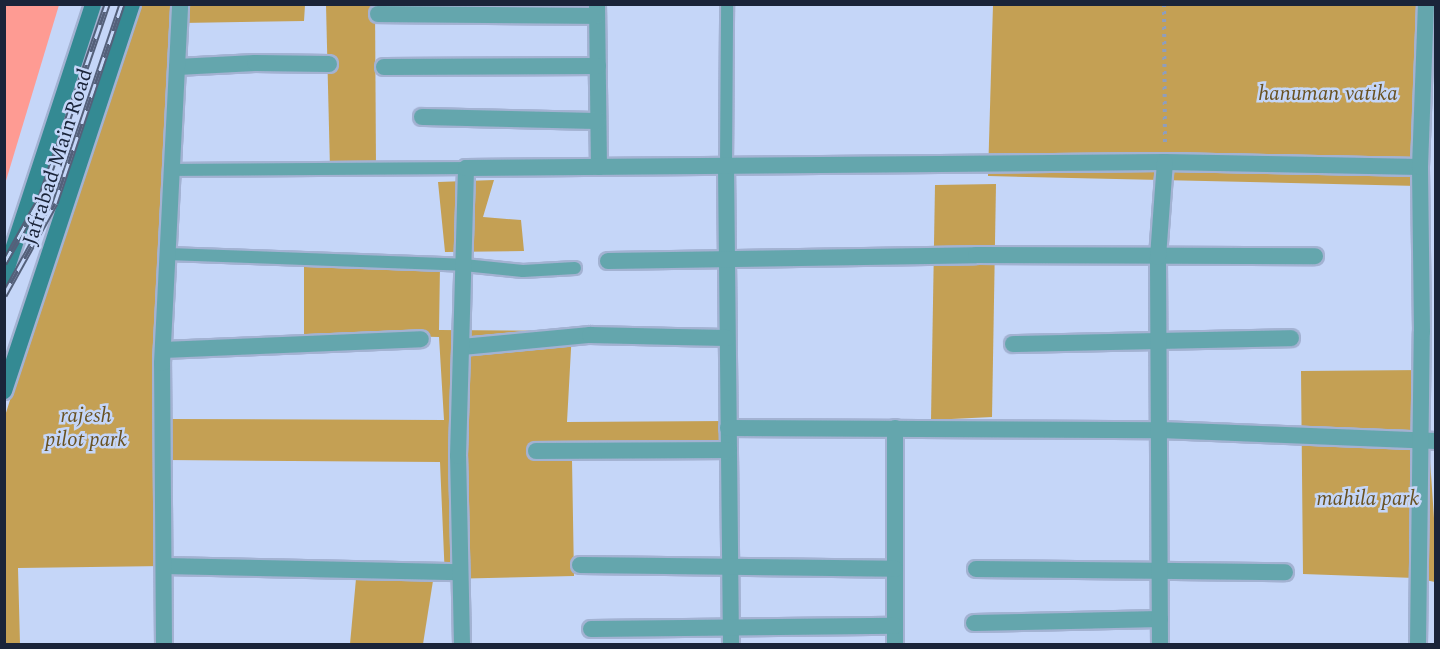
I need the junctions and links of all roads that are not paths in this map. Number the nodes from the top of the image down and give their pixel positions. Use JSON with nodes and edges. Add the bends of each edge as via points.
{"nodes":[{"id":1,"x":93,"y":4,"type":"edge"},
{"id":2,"x":132,"y":4,"type":"edge"},
{"id":3,"x":180,"y":4,"type":"edge"},
{"id":4,"x":727,"y":4,"type":"edge"},
{"id":5,"x":1426,"y":4,"type":"edge"},
{"id":6,"x":597,"y":10,"type":"edge"},
{"id":7,"x":378,"y":14,"type":"dead end"},
{"id":8,"x":329,"y":64,"type":"dead end"},
{"id":9,"x":598,"y":66,"type":"junction"},
{"id":10,"x":177,"y":67,"type":"junction"},
{"id":11,"x":384,"y":68,"type":"dead end"},
{"id":12,"x":1429,"y":90,"type":"edge"},
{"id":13,"x":422,"y":117,"type":"dead end"},
{"id":14,"x":598,"y":121,"type":"junction"},
{"id":15,"x":1165,"y":162,"type":"junction"},
{"id":16,"x":726,"y":166,"type":"junction"},
{"id":17,"x":599,"y":167,"type":"junction"},
{"id":18,"x":1420,"y":167,"type":"junction"},
{"id":19,"x":466,"y":168,"type":"junction"},
{"id":20,"x":171,"y":170,"type":"junction"},
{"id":21,"x":1428,"y":213,"type":"edge"},
{"id":22,"x":168,"y":254,"type":"junction"},
{"id":23,"x":1158,"y":256,"type":"junction"},
{"id":24,"x":1315,"y":256,"type":"dead end"},
{"id":25,"x":726,"y":260,"type":"junction"},
{"id":26,"x":608,"y":261,"type":"dead end"},
{"id":27,"x":464,"y":265,"type":"junction"},
{"id":28,"x":575,"y":268,"type":"dead end"},
{"id":29,"x":4,"y":278,"type":"edge"},
{"id":30,"x":1429,"y":332,"type":"edge"},
{"id":31,"x":727,"y":338,"type":"junction"},
{"id":32,"x":1291,"y":338,"type":"dead end"},
{"id":33,"x":421,"y":339,"type":"dead end"},
{"id":34,"x":1159,"y":343,"type":"junction"},
{"id":35,"x":1013,"y":344,"type":"dead end"},
{"id":36,"x":462,"y":347,"type":"junction"},
{"id":37,"x":163,"y":350,"type":"junction"},
{"id":38,"x":4,"y":392,"type":"edge"},
{"id":39,"x":728,"y":428,"type":"junction"},
{"id":40,"x":895,"y":428,"type":"junction"},
{"id":41,"x":1160,"y":430,"type":"junction"},
{"id":42,"x":1428,"y":441,"type":"edge"},
{"id":43,"x":729,"y":450,"type":"junction"},
{"id":44,"x":536,"y":451,"type":"dead end"},
{"id":45,"x":580,"y":565,"type":"dead end"},
{"id":46,"x":164,"y":566,"type":"junction"},
{"id":47,"x":730,"y":567,"type":"junction"},
{"id":48,"x":895,"y":569,"type":"junction"},
{"id":49,"x":976,"y":569,"type":"dead end"},
{"id":50,"x":460,"y":572,"type":"junction"},
{"id":51,"x":1161,"y":572,"type":"junction"},
{"id":52,"x":1285,"y":572,"type":"dead end"},
{"id":53,"x":1427,"y":573,"type":"edge"},
{"id":54,"x":1160,"y":619,"type":"junction"},
{"id":55,"x":974,"y":622,"type":"dead end"},
{"id":56,"x":730,"y":626,"type":"junction"},
{"id":57,"x":895,"y":626,"type":"junction"},
{"id":58,"x":591,"y":629,"type":"dead end"},
{"id":59,"x":164,"y":645,"type":"edge"},
{"id":60,"x":462,"y":645,"type":"edge"},
{"id":61,"x":731,"y":645,"type":"edge"},
{"id":62,"x":895,"y":645,"type":"edge"},
{"id":63,"x":1160,"y":645,"type":"edge"},
{"id":64,"x":1418,"y":645,"type":"edge"}],
"edges":[{"from":1,"to":29,"type":"main road","name":"Jafrabad Main Road"},
{"from":2,"to":38,"type":"main road","name":"Jafrabad Main Road"},
{"from":3,"to":10,"type":"street"},
{"from":4,"to":16,"type":"lane"},
{"from":5,"to":12,"type":"street"},
{"from":6,"to":7,"type":"street"},
{"from":6,"to":9,"type":"street"},
{"from":8,"to":10,"type":"street"},
{"from":9,"to":11,"type":"street"},
{"from":9,"to":14,"type":"street"},
{"from":10,"to":20,"type":"street"},
{"from":12,"to":18,"type":"street"},
{"from":13,"to":14,"type":"street"},
{"from":14,"to":17,"type":"street"},
{"from":15,"to":16,"type":"street"},
{"from":15,"to":18,"type":"street"},
{"from":15,"to":23,"type":"street"},
{"from":16,"to":17,"type":"street"},
{"from":16,"to":25,"type":"street"},
{"from":17,"to":19,"type":"street"},
{"from":18,"to":21,"type":"street"},
{"from":19,"to":20,"type":"lane"},
{"from":19,"to":27,"type":"street"},
{"from":20,"to":22,"type":"street"},
{"from":21,"to":30,"type":"street"},
{"from":22,"to":27,"type":"lane"},
{"from":22,"to":37,"type":"street"},
{"from":23,"to":24,"type":"street"},
{"from":23,"to":25,"type":"street"},
{"from":23,"to":34,"type":"street"},
{"from":25,"to":26,"type":"street"},
{"from":25,"to":31,"type":"street"},
{"from":27,"to":28,"type":"lane","via":[[523,271]]},
{"from":27,"to":36,"type":"street"},
{"from":30,"to":42,"type":"street"},
{"from":31,"to":36,"type":"street","via":[[590,335]]},
{"from":31,"to":39,"type":"street"},
{"from":32,"to":34,"type":"street"},
{"from":33,"to":37,"type":"street"},
{"from":34,"to":35,"type":"street"},
{"from":34,"to":41,"type":"street"},
{"from":36,"to":50,"type":"street","via":[[458,456]]},
{"from":37,"to":46,"type":"street"},
{"from":39,"to":40,"type":"street"},
{"from":39,"to":43,"type":"street"},
{"from":40,"to":41,"type":"street"},
{"from":40,"to":48,"type":"street"},
{"from":41,"to":42,"type":"street"},
{"from":41,"to":51,"type":"street"},
{"from":42,"to":53,"type":"street"},
{"from":43,"to":44,"type":"street"},
{"from":43,"to":47,"type":"street"},
{"from":45,"to":47,"type":"street"},
{"from":46,"to":50,"type":"street"},
{"from":46,"to":59,"type":"street"},
{"from":47,"to":48,"type":"street"},
{"from":47,"to":56,"type":"street"},
{"from":48,"to":57,"type":"street"},
{"from":49,"to":51,"type":"street"},
{"from":50,"to":60,"type":"street"},
{"from":51,"to":52,"type":"street"},
{"from":51,"to":54,"type":"street"},
{"from":53,"to":64,"type":"street"},
{"from":54,"to":55,"type":"street"},
{"from":54,"to":63,"type":"street"},
{"from":56,"to":57,"type":"street"},
{"from":56,"to":58,"type":"street"},
{"from":56,"to":61,"type":"street"},
{"from":57,"to":62,"type":"street"}]}
